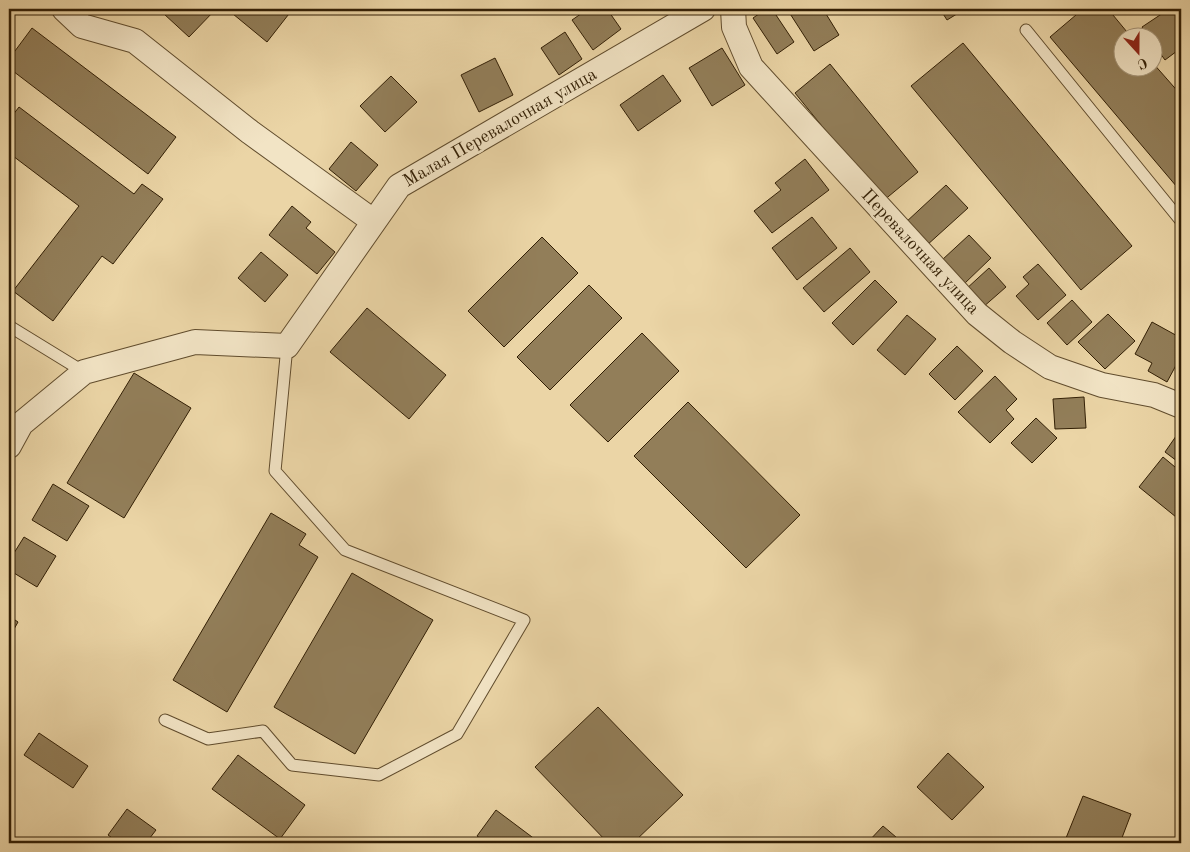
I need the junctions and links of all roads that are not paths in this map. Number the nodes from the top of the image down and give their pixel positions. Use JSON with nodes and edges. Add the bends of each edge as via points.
{"nodes":[{"id":1,"x":64,"y":9,"type":"edge"},
{"id":2,"x":703,"y":9,"type":"edge"},
{"id":3,"x":733,"y":9,"type":"edge"},
{"id":4,"x":1026,"y":30,"type":"dead end"},
{"id":5,"x":373,"y":220,"type":"junction"},
{"id":6,"x":1181,"y":221,"type":"edge"},
{"id":7,"x":9,"y":326,"type":"edge"},
{"id":8,"x":287,"y":346,"type":"junction"},
{"id":9,"x":84,"y":372,"type":"junction"},
{"id":10,"x":1181,"y":406,"type":"edge"},
{"id":11,"x":9,"y":446,"type":"edge"},
{"id":12,"x":165,"y":720,"type":"dead end"}],
"edges":[{"from":1,"to":5,"type":"street","via":[[82,26],[135,41],[250,132]]},
{"from":2,"to":5,"type":"street","name":"Малая Перевалочная улица","via":[[399,186]]},
{"from":3,"to":10,"type":"street","name":"Перевалочная улица","via":[[734,27],[751,67],[977,314],[1050,367],[1102,384],[1154,395]]},
{"from":4,"to":6,"type":"lane"},
{"from":5,"to":8,"type":"street","name":"Малая Перевалочная улица"},
{"from":7,"to":9,"type":"lane"},
{"from":8,"to":9,"type":"street","via":[[195,342]]},
{"from":8,"to":12,"type":"lane","via":[[275,471],[345,550],[524,620],[457,734],[379,775],[292,765],[262,731],[208,739]]},
{"from":9,"to":11,"type":"street","via":[[21,424]]}]}
